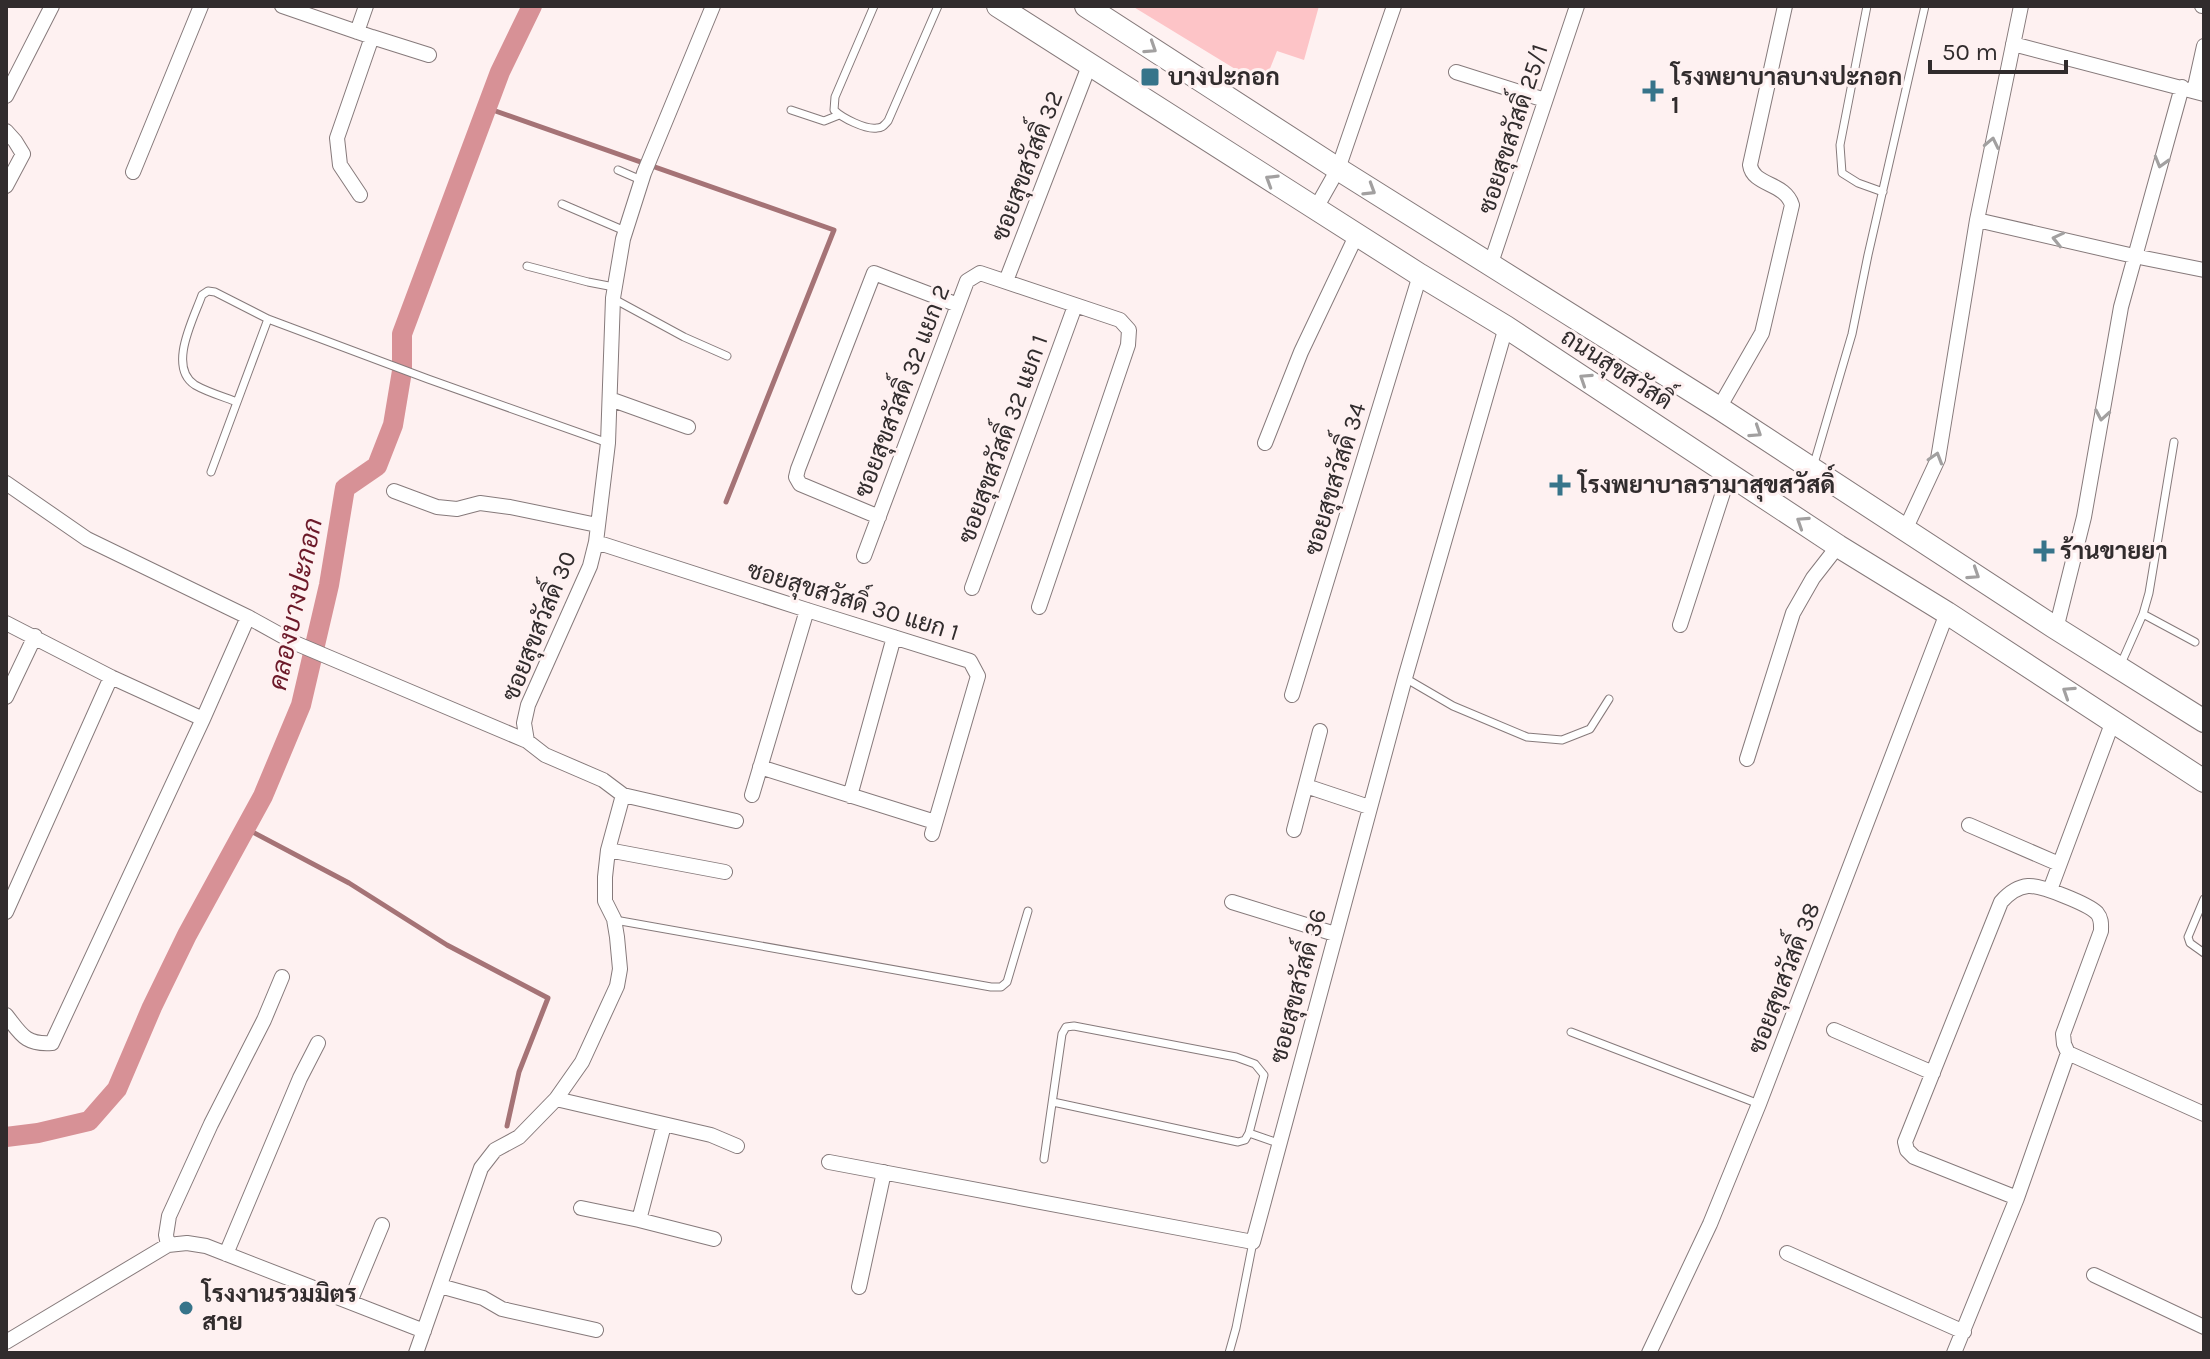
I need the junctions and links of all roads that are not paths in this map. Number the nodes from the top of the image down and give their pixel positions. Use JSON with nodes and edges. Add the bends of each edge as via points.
{"nodes":[{"id":1,"x":52,"y":6,"type":"edge"},
{"id":2,"x":201,"y":6,"type":"edge"},
{"id":3,"x":282,"y":6,"type":"edge"},
{"id":4,"x":366,"y":6,"type":"edge"},
{"id":5,"x":713,"y":6,"type":"edge"},
{"id":6,"x":874,"y":6,"type":"edge"},
{"id":7,"x":998,"y":6,"type":"edge"},
{"id":8,"x":1086,"y":6,"type":"edge"},
{"id":9,"x":1394,"y":6,"type":"edge"},
{"id":10,"x":1577,"y":6,"type":"edge"},
{"id":11,"x":1785,"y":6,"type":"edge"},
{"id":12,"x":1867,"y":6,"type":"edge"},
{"id":13,"x":1925,"y":6,"type":"edge"},
{"id":14,"x":2021,"y":6,"type":"edge"},
{"id":15,"x":936,"y":7,"type":"edge"},
{"id":16,"x":357,"y":32,"type":"junction"},
{"id":17,"x":372,"y":37,"type":"junction"},
{"id":18,"x":2013,"y":44,"type":"junction"},
{"id":19,"x":2204,"y":46,"type":"edge"},
{"id":20,"x":429,"y":55,"type":"dead end"},
{"id":21,"x":1089,"y":66,"type":"junction"},
{"id":22,"x":1456,"y":72,"type":"dead end"},
{"id":23,"x":2193,"y":91,"type":"edge"},
{"id":24,"x":6,"y":96,"type":"edge"},
{"id":25,"x":1545,"y":100,"type":"junction"},
{"id":26,"x":791,"y":110,"type":"dead end"},
{"id":27,"x":839,"y":115,"type":"junction"},
{"id":28,"x":6,"y":131,"type":"edge"},
{"id":29,"x":1338,"y":169,"type":"junction"},
{"id":30,"x":618,"y":170,"type":"dead end"},
{"id":31,"x":133,"y":172,"type":"dead end"},
{"id":32,"x":642,"y":177,"type":"junction"},
{"id":33,"x":6,"y":186,"type":"edge"},
{"id":34,"x":1883,"y":192,"type":"junction"},
{"id":35,"x":360,"y":195,"type":"dead end"},
{"id":36,"x":562,"y":204,"type":"dead end"},
{"id":37,"x":1316,"y":208,"type":"junction"},
{"id":38,"x":1977,"y":220,"type":"junction"},
{"id":39,"x":625,"y":231,"type":"junction"},
{"id":40,"x":1357,"y":234,"type":"junction"},
{"id":41,"x":2134,"y":256,"type":"junction"},
{"id":42,"x":527,"y":266,"type":"dead end"},
{"id":43,"x":1490,"y":266,"type":"junction"},
{"id":44,"x":2204,"y":270,"type":"edge"},
{"id":45,"x":1420,"y":275,"type":"junction"},
{"id":46,"x":1006,"y":281,"type":"junction"},
{"id":47,"x":613,"y":292,"type":"junction"},
{"id":48,"x":958,"y":305,"type":"junction"},
{"id":49,"x":1075,"y":306,"type":"junction"},
{"id":50,"x":268,"y":319,"type":"junction"},
{"id":51,"x":1506,"y":327,"type":"junction"},
{"id":52,"x":727,"y":356,"type":"dead end"},
{"id":53,"x":610,"y":399,"type":"junction"},
{"id":54,"x":237,"y":402,"type":"junction"},
{"id":55,"x":1719,"y":408,"type":"junction"},
{"id":56,"x":688,"y":427,"type":"dead end"},
{"id":57,"x":2174,"y":442,"type":"dead end"},
{"id":58,"x":608,"y":443,"type":"junction"},
{"id":59,"x":1265,"y":443,"type":"dead end"},
{"id":60,"x":1812,"y":469,"type":"junction"},
{"id":61,"x":211,"y":472,"type":"dead end"},
{"id":62,"x":1729,"y":474,"type":"junction"},
{"id":63,"x":6,"y":483,"type":"edge"},
{"id":64,"x":394,"y":491,"type":"dead end"},
{"id":65,"x":879,"y":517,"type":"junction"},
{"id":66,"x":597,"y":525,"type":"junction"},
{"id":67,"x":1905,"y":530,"type":"junction"},
{"id":68,"x":596,"y":542,"type":"junction"},
{"id":69,"x":1838,"y":546,"type":"junction"},
{"id":70,"x":864,"y":556,"type":"dead end"},
{"id":71,"x":972,"y":588,"type":"dead end"},
{"id":72,"x":1039,"y":607,"type":"dead end"},
{"id":73,"x":807,"y":610,"type":"junction"},
{"id":74,"x":1947,"y":613,"type":"junction"},
{"id":75,"x":2143,"y":614,"type":"junction"},
{"id":76,"x":248,"y":617,"type":"junction"},
{"id":77,"x":6,"y":623,"type":"edge"},
{"id":78,"x":1680,"y":625,"type":"dead end"},
{"id":79,"x":2056,"y":629,"type":"junction"},
{"id":80,"x":35,"y":636,"type":"junction"},
{"id":81,"x":894,"y":637,"type":"junction"},
{"id":82,"x":2195,"y":642,"type":"dead end"},
{"id":83,"x":2119,"y":668,"type":"junction"},
{"id":84,"x":111,"y":677,"type":"junction"},
{"id":85,"x":1405,"y":678,"type":"junction"},
{"id":86,"x":1292,"y":695,"type":"dead end"},
{"id":87,"x":6,"y":697,"type":"edge"},
{"id":88,"x":1609,"y":699,"type":"dead end"},
{"id":89,"x":203,"y":719,"type":"junction"},
{"id":90,"x":2113,"y":721,"type":"junction"},
{"id":91,"x":2204,"y":721,"type":"edge"},
{"id":92,"x":1320,"y":731,"type":"dead end"},
{"id":93,"x":527,"y":741,"type":"junction"},
{"id":94,"x":1747,"y":759,"type":"dead end"},
{"id":95,"x":760,"y":767,"type":"junction"},
{"id":96,"x":2204,"y":781,"type":"edge"},
{"id":97,"x":1306,"y":786,"type":"junction"},
{"id":98,"x":623,"y":795,"type":"junction"},
{"id":99,"x":752,"y":795,"type":"dead end"},
{"id":100,"x":850,"y":796,"type":"junction"},
{"id":101,"x":1369,"y":807,"type":"junction"},
{"id":102,"x":736,"y":821,"type":"dead end"},
{"id":103,"x":1969,"y":825,"type":"dead end"},
{"id":104,"x":1294,"y":830,"type":"dead end"},
{"id":105,"x":608,"y":850,"type":"junction"},
{"id":106,"x":2059,"y":864,"type":"junction"},
{"id":107,"x":725,"y":872,"type":"dead end"},
{"id":108,"x":2050,"y":890,"type":"junction"},
{"id":109,"x":2204,"y":899,"type":"edge"},
{"id":110,"x":1232,"y":902,"type":"dead end"},
{"id":111,"x":1028,"y":911,"type":"dead end"},
{"id":112,"x":6,"y":912,"type":"edge"},
{"id":113,"x":614,"y":919,"type":"junction"},
{"id":114,"x":1335,"y":934,"type":"junction"},
{"id":115,"x":2204,"y":953,"type":"edge"},
{"id":116,"x":282,"y":977,"type":"dead end"},
{"id":117,"x":6,"y":1015,"type":"edge"},
{"id":118,"x":1834,"y":1030,"type":"dead end"},
{"id":119,"x":1571,"y":1032,"type":"dead end"},
{"id":120,"x":318,"y":1043,"type":"dead end"},
{"id":121,"x":2068,"y":1053,"type":"junction"},
{"id":122,"x":1933,"y":1073,"type":"junction"},
{"id":123,"x":556,"y":1099,"type":"junction"},
{"id":124,"x":1053,"y":1102,"type":"junction"},
{"id":125,"x":1759,"y":1104,"type":"junction"},
{"id":126,"x":2204,"y":1114,"type":"edge"},
{"id":127,"x":664,"y":1125,"type":"junction"},
{"id":128,"x":1249,"y":1133,"type":"junction"},
{"id":129,"x":1278,"y":1143,"type":"junction"},
{"id":130,"x":737,"y":1146,"type":"dead end"},
{"id":131,"x":1044,"y":1159,"type":"dead end"},
{"id":132,"x":829,"y":1162,"type":"dead end"},
{"id":133,"x":884,"y":1172,"type":"junction"},
{"id":134,"x":2017,"y":1198,"type":"junction"},
{"id":135,"x":581,"y":1208,"type":"dead end"},
{"id":136,"x":639,"y":1220,"type":"junction"},
{"id":137,"x":382,"y":1225,"type":"dead end"},
{"id":138,"x":714,"y":1239,"type":"dead end"},
{"id":139,"x":1253,"y":1242,"type":"junction"},
{"id":140,"x":168,"y":1245,"type":"junction"},
{"id":141,"x":1787,"y":1253,"type":"dead end"},
{"id":142,"x":226,"y":1254,"type":"junction"},
{"id":143,"x":2094,"y":1275,"type":"dead end"},
{"id":144,"x":440,"y":1286,"type":"junction"},
{"id":145,"x":859,"y":1287,"type":"dead end"},
{"id":146,"x":350,"y":1302,"type":"junction"},
{"id":147,"x":2204,"y":1327,"type":"edge"},
{"id":148,"x":596,"y":1330,"type":"dead end"},
{"id":149,"x":424,"y":1331,"type":"junction"},
{"id":150,"x":1964,"y":1332,"type":"junction"},
{"id":151,"x":6,"y":1342,"type":"edge"},
{"id":152,"x":416,"y":1353,"type":"edge"},
{"id":153,"x":1229,"y":1353,"type":"edge"},
{"id":154,"x":1649,"y":1353,"type":"edge"},
{"id":155,"x":1954,"y":1353,"type":"edge"}],
"edges":[{"from":1,"to":24,"type":"street"},
{"from":2,"to":31,"type":"street"},
{"from":3,"to":16,"type":"street"},
{"from":4,"to":16,"type":"street"},
{"from":5,"to":32,"type":"street","name":"ซอยสุขสวัสดิ์ 30"},
{"from":6,"to":27,"type":"lane","via":[[835,97]]},
{"from":7,"to":21,"type":"main road","name":"ถนนสุขสวัสดิ์"},
{"from":8,"to":29,"type":"main road","name":"ถนนสุขสวัสดิ์","one_way":true},
{"from":9,"to":29,"type":"street"},
{"from":10,"to":25,"type":"street","name":"ซอยสุขสวัสดิ์ 25/1"},
{"from":11,"to":55,"type":"street","via":[[1750,165],[1757,177],[1789,196],[1792,205],[1762,333]]},
{"from":12,"to":34,"type":"lane","via":[[1840,158],[1842,173]]},
{"from":13,"to":34,"type":"lane"},
{"from":14,"to":18,"type":"street"},
{"from":15,"to":27,"type":"lane","via":[[888,121],[875,129]]},
{"from":16,"to":17,"type":"street"},
{"from":17,"to":20,"type":"street"},
{"from":17,"to":35,"type":"street","via":[[337,138],[340,165]]},
{"from":18,"to":23,"type":"street"},
{"from":38,"to":18,"type":"street","one_way":true},
{"from":19,"to":23,"type":"street"},
{"from":37,"to":21,"type":"main road","name":"ถนนสุขสวัสดิ์","one_way":true},
{"from":21,"to":46,"type":"street","name":"ซอยสุขสวัสดิ์ 32"},
{"from":22,"to":25,"type":"street"},
{"from":23,"to":41,"type":"street","one_way":true},
{"from":25,"to":43,"type":"street","name":"ซอยสุขสวัสดิ์ 25/1"},
{"from":26,"to":27,"type":"lane","via":[[824,121]]},
{"from":28,"to":33,"type":"street","via":[[23,154]]},
{"from":29,"to":37,"type":"street"},
{"from":29,"to":43,"type":"main road","name":"ถนนสุขสวัสดิ์","one_way":true},
{"from":30,"to":32,"type":"lane"},
{"from":32,"to":39,"type":"street","name":"ซอยสุขสวัสดิ์ 30"},
{"from":34,"to":60,"type":"lane","via":[[1852,334]]},
{"from":36,"to":39,"type":"lane"},
{"from":37,"to":40,"type":"main road","name":"ถนนสุขสวัสดิ์"},
{"from":41,"to":38,"type":"street","one_way":true},
{"from":67,"to":38,"type":"street","one_way":true,"via":[[1938,459]]},
{"from":39,"to":47,"type":"street","name":"ซอยสุขสวัสดิ์ 30"},
{"from":40,"to":45,"type":"main road","name":"ถนนสุขสวัสดิ์"},
{"from":40,"to":59,"type":"street"},
{"from":41,"to":44,"type":"street"},
{"from":41,"to":79,"type":"street","one_way":true,"via":[[2084,517]]},
{"from":42,"to":47,"type":"lane"},
{"from":43,"to":55,"type":"main road","name":"ถนนสุขสวัสดิ์"},
{"from":45,"to":51,"type":"main road","name":"ถนนสุขสวัสดิ์"},
{"from":45,"to":86,"type":"street","name":"ซอยสุขสวัสดิ์ 34"},
{"from":46,"to":48,"type":"street","name":"ซอยสุขสวัสดิ์ 32 แยก 2","via":[[980,273],[967,281]]},
{"from":46,"to":49,"type":"street","name":"ซอยสุขสวัสดิ์ 32 แยก 2"},
{"from":47,"to":52,"type":"lane","via":[[684,337]]},
{"from":47,"to":53,"type":"street","name":"ซอยสุขสวัสดิ์ 30"},
{"from":48,"to":65,"type":"street","name":"ซอยสุขสวัสดิ์ 32 แยก 2"},
{"from":48,"to":65,"type":"street","via":[[874,273],[796,477],[800,484]]},
{"from":49,"to":71,"type":"street","name":"ซอยสุขสวัสดิ์ 32 แยก 1"},
{"from":49,"to":72,"type":"street","name":"ซอยสุขสวัสดิ์ 32 แยก 2","via":[[1120,320],[1129,330],[1128,345]]},
{"from":50,"to":54,"type":"lane"},
{"from":50,"to":54,"type":"lane","via":[[208,291],[184,343],[183,368],[192,384]]},
{"from":50,"to":58,"type":"lane"},
{"from":62,"to":51,"type":"main road","name":"ถนนสุขสวัสดิ์","one_way":true},
{"from":51,"to":85,"type":"street","name":"ซอยสุขสวัสดิ์ 36"},
{"from":53,"to":56,"type":"street"},
{"from":53,"to":58,"type":"street","name":"ซอยสุขสวัสดิ์ 30"},
{"from":54,"to":61,"type":"lane"},
{"from":55,"to":60,"type":"main road","name":"ถนนสุขสวัสดิ์","one_way":true},
{"from":57,"to":75,"type":"lane"},
{"from":58,"to":66,"type":"street","name":"ซอยสุขสวัสดิ์ 30"},
{"from":60,"to":67,"type":"main road","name":"ถนนสุขสวัสดิ์"},
{"from":69,"to":62,"type":"main road","name":"ถนนสุขสวัสดิ์","one_way":true},
{"from":62,"to":78,"type":"street"},
{"from":63,"to":76,"type":"street","via":[[87,539]]},
{"from":64,"to":66,"type":"street","via":[[437,507],[480,503]]},
{"from":65,"to":70,"type":"street","name":"ซอยสุขสวัสดิ์ 32 แยก 2"},
{"from":66,"to":68,"type":"street","name":"ซอยสุขสวัสดิ์ 30"},
{"from":67,"to":79,"type":"main road","name":"ถนนสุขสวัสดิ์","one_way":true},
{"from":68,"to":73,"type":"street","name":"ซอยสุขสวัสดิ์ 30 แยก 1"},
{"from":68,"to":93,"type":"street","name":"ซอยสุขสวัสดิ์ 30","via":[[528,705]]},
{"from":69,"to":74,"type":"main road","name":"ถนนสุขสวัสดิ์"},
{"from":69,"to":94,"type":"street","via":[[1793,613]]},
{"from":73,"to":81,"type":"street","name":"ซอยสุขสวัสดิ์ 30 แยก 1"},
{"from":73,"to":95,"type":"street"},
{"from":90,"to":74,"type":"main road","name":"ถนนสุขสวัสดิ์","one_way":true},
{"from":74,"to":125,"type":"street","name":"ซอยสุขสวัสดิ์ 38"},
{"from":75,"to":82,"type":"lane"},
{"from":75,"to":83,"type":"lane"},
{"from":76,"to":89,"type":"street"},
{"from":76,"to":93,"type":"street","via":[[295,643]]},
{"from":77,"to":80,"type":"street"},
{"from":79,"to":83,"type":"main road","name":"ถนนสุขสวัสดิ์"},
{"from":80,"to":84,"type":"street"},
{"from":80,"to":87,"type":"street"},
{"from":81,"to":100,"type":"street"},
{"from":81,"to":100,"type":"street","name":"ซอยสุขสวัสดิ์ 30 แยก 1","via":[[970,661],[978,676],[933,828]]},
{"from":83,"to":91,"type":"main road","name":"ถนนสุขสวัสดิ์"},
{"from":84,"to":89,"type":"street"},
{"from":84,"to":112,"type":"street"},
{"from":85,"to":88,"type":"lane","via":[[1453,706],[1527,737],[1562,740],[1590,729]]},
{"from":85,"to":101,"type":"street","name":"ซอยสุขสวัสดิ์ 36"},
{"from":89,"to":117,"type":"street","via":[[52,1043],[26,1039]]},
{"from":90,"to":96,"type":"main road","name":"ถนนสุขสวัสดิ์"},
{"from":90,"to":106,"type":"street"},
{"from":92,"to":97,"type":"street"},
{"from":93,"to":98,"type":"street"},
{"from":95,"to":99,"type":"street"},
{"from":95,"to":100,"type":"street"},
{"from":97,"to":101,"type":"street"},
{"from":97,"to":104,"type":"street"},
{"from":98,"to":102,"type":"street"},
{"from":98,"to":105,"type":"street"},
{"from":101,"to":114,"type":"street","name":"ซอยสุขสวัสดิ์ 36"},
{"from":103,"to":106,"type":"street"},
{"from":105,"to":107,"type":"street"},
{"from":105,"to":113,"type":"street","via":[[605,901]]},
{"from":106,"to":108,"type":"street"},
{"from":108,"to":121,"type":"street","via":[[2101,919],[2063,1034]]},
{"from":108,"to":122,"type":"street","via":[[2026,886],[2010,891],[2001,902]]},
{"from":109,"to":115,"type":"lane","via":[[2188,937]]},
{"from":110,"to":114,"type":"street"},
{"from":111,"to":113,"type":"lane","via":[[1001,987]]},
{"from":113,"to":123,"type":"street","via":[[617,986],[582,1062]]},
{"from":114,"to":129,"type":"street","name":"ซอยสุขสวัสดิ์ 36"},
{"from":116,"to":140,"type":"street","via":[[169,1216]]},
{"from":118,"to":122,"type":"street"},
{"from":119,"to":125,"type":"lane"},
{"from":120,"to":142,"type":"street"},
{"from":121,"to":126,"type":"street"},
{"from":121,"to":134,"type":"street"},
{"from":122,"to":134,"type":"street","via":[[1905,1142],[1907,1150]]},
{"from":123,"to":127,"type":"street"},
{"from":123,"to":144,"type":"street","via":[[481,1168]]},
{"from":124,"to":128,"type":"lane","via":[[1238,1142]]},
{"from":124,"to":128,"type":"lane","via":[[1062,1034],[1074,1026],[1255,1064],[1264,1075]]},
{"from":124,"to":131,"type":"lane"},
{"from":125,"to":154,"type":"street","name":"ซอยสุขสวัสดิ์ 38"},
{"from":127,"to":130,"type":"street"},
{"from":127,"to":136,"type":"street"},
{"from":128,"to":129,"type":"lane"},
{"from":129,"to":139,"type":"street","name":"ซอยสุขสวัสดิ์ 36"},
{"from":132,"to":133,"type":"street"},
{"from":133,"to":139,"type":"street"},
{"from":133,"to":145,"type":"street"},
{"from":134,"to":150,"type":"street"},
{"from":135,"to":136,"type":"street"},
{"from":136,"to":138,"type":"street"},
{"from":137,"to":146,"type":"street"},
{"from":139,"to":153,"type":"lane"},
{"from":140,"to":142,"type":"street","via":[[187,1243]]},
{"from":140,"to":151,"type":"street"},
{"from":141,"to":150,"type":"street"},
{"from":142,"to":146,"type":"street"},
{"from":143,"to":147,"type":"street"},
{"from":144,"to":148,"type":"street","via":[[502,1309]]},
{"from":144,"to":149,"type":"street"},
{"from":146,"to":149,"type":"street"},
{"from":149,"to":152,"type":"street"},
{"from":150,"to":155,"type":"street"}]}
